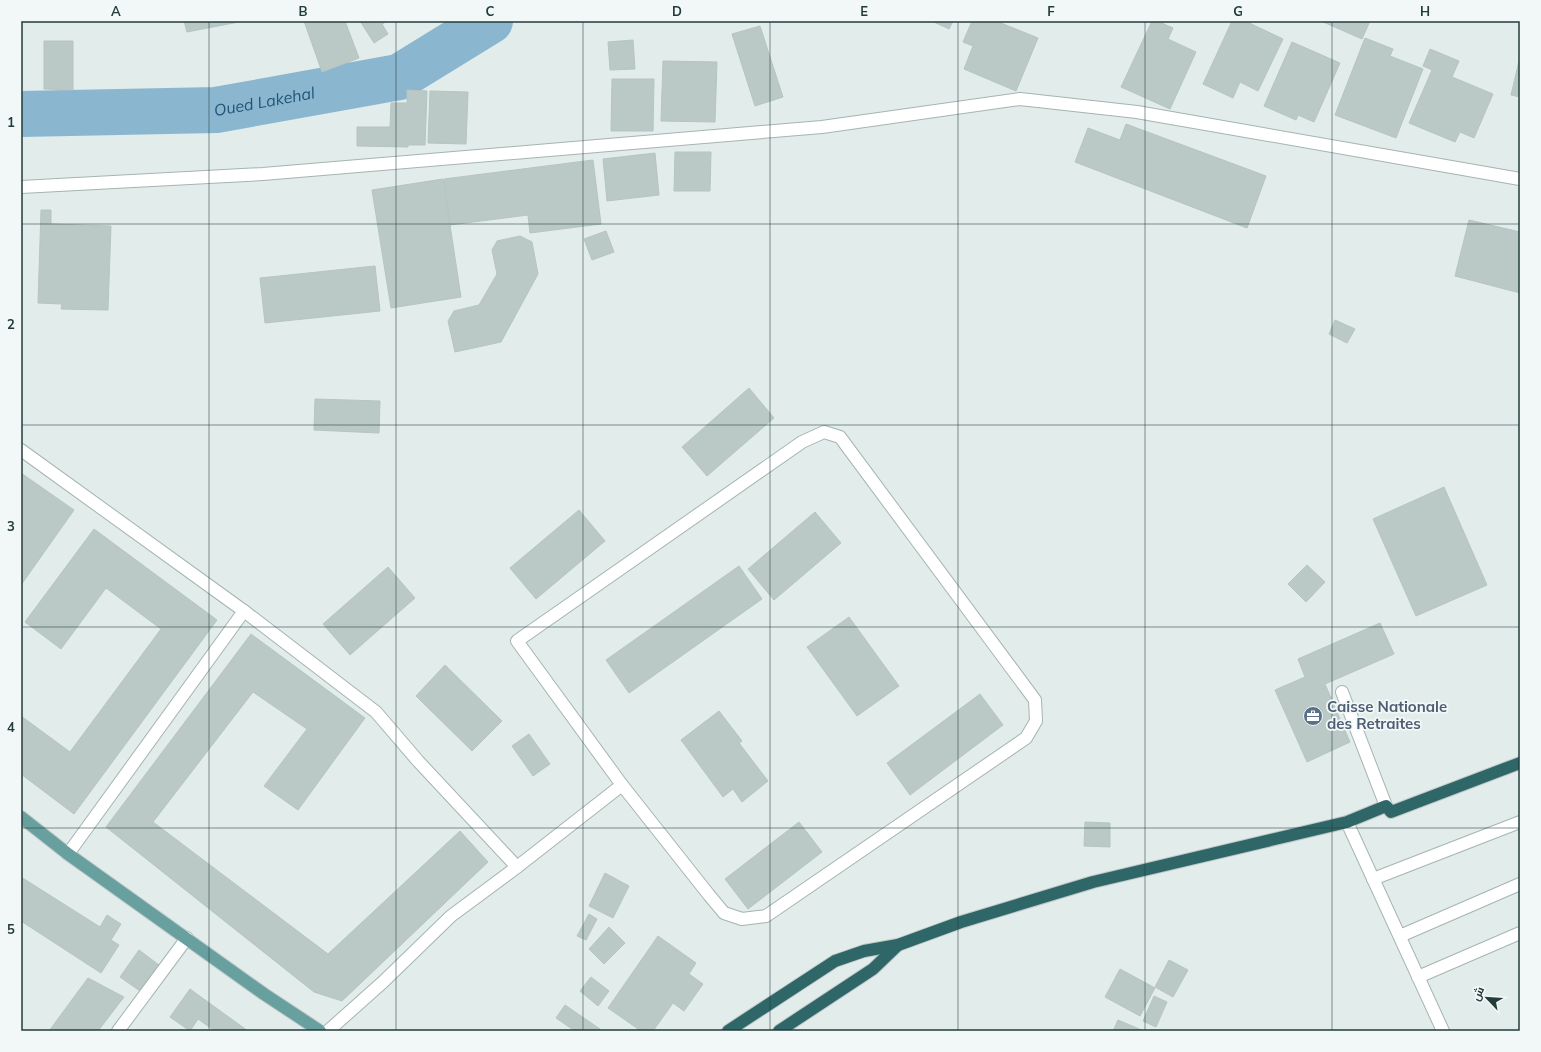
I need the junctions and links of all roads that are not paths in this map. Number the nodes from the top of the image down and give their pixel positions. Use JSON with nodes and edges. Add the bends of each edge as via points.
{"nodes":[{"id":1,"x":1520,"y":179,"type":"edge"},
{"id":2,"x":21,"y":187,"type":"edge"},
{"id":3,"x":21,"y":450,"type":"edge"},
{"id":4,"x":244,"y":611,"type":"junction"},
{"id":5,"x":1342,"y":692,"type":"dead end"},
{"id":6,"x":1520,"y":763,"type":"edge"},
{"id":7,"x":622,"y":785,"type":"junction"},
{"id":8,"x":1386,"y":806,"type":"junction"},
{"id":9,"x":21,"y":817,"type":"edge"},
{"id":10,"x":1347,"y":822,"type":"junction"},
{"id":11,"x":1520,"y":822,"type":"edge"},
{"id":12,"x":68,"y":854,"type":"junction"},
{"id":13,"x":517,"y":867,"type":"junction"},
{"id":14,"x":1373,"y":879,"type":"junction"},
{"id":15,"x":1520,"y":884,"type":"edge"},
{"id":16,"x":1520,"y":933,"type":"edge"},
{"id":17,"x":1400,"y":936,"type":"junction"},
{"id":18,"x":187,"y":938,"type":"junction"},
{"id":19,"x":898,"y":944,"type":"junction"},
{"id":20,"x":1418,"y":977,"type":"junction"},
{"id":21,"x":118,"y":1031,"type":"edge"},
{"id":22,"x":320,"y":1031,"type":"edge"},
{"id":23,"x":328,"y":1031,"type":"edge"},
{"id":24,"x":728,"y":1031,"type":"edge"},
{"id":25,"x":779,"y":1031,"type":"edge"},
{"id":26,"x":1443,"y":1031,"type":"edge"}],
"edges":[{"from":1,"to":2,"type":"street","via":[[1137,112],[1020,99],[822,127],[263,174]]},
{"from":3,"to":4,"type":"street"},
{"from":4,"to":12,"type":"street"},
{"from":4,"to":13,"type":"street","via":[[376,712],[418,762]]},
{"from":5,"to":8,"type":"street"},
{"from":6,"to":8,"type":"highway","via":[[1391,812]]},
{"from":7,"to":7,"type":"street","via":[[724,913],[742,919],[766,916],[1026,738],[1036,721],[1035,700],[840,437],[824,432],[802,442],[517,641]]},
{"from":7,"to":13,"type":"street"},
{"from":8,"to":10,"type":"highway"},
{"from":9,"to":12,"type":"main road"},
{"from":10,"to":14,"type":"street"},
{"from":10,"to":19,"type":"highway","via":[[1093,882]]},
{"from":11,"to":14,"type":"street"},
{"from":12,"to":18,"type":"main road"},
{"from":13,"to":23,"type":"street","via":[[451,916]]},
{"from":14,"to":17,"type":"street"},
{"from":15,"to":17,"type":"street"},
{"from":16,"to":20,"type":"street"},
{"from":17,"to":20,"type":"street"},
{"from":18,"to":21,"type":"street"},
{"from":18,"to":22,"type":"main road"},
{"from":19,"to":24,"type":"highway","via":[[864,951],[835,961]]},
{"from":19,"to":25,"type":"highway","via":[[873,969]]},
{"from":20,"to":26,"type":"street"}]}
